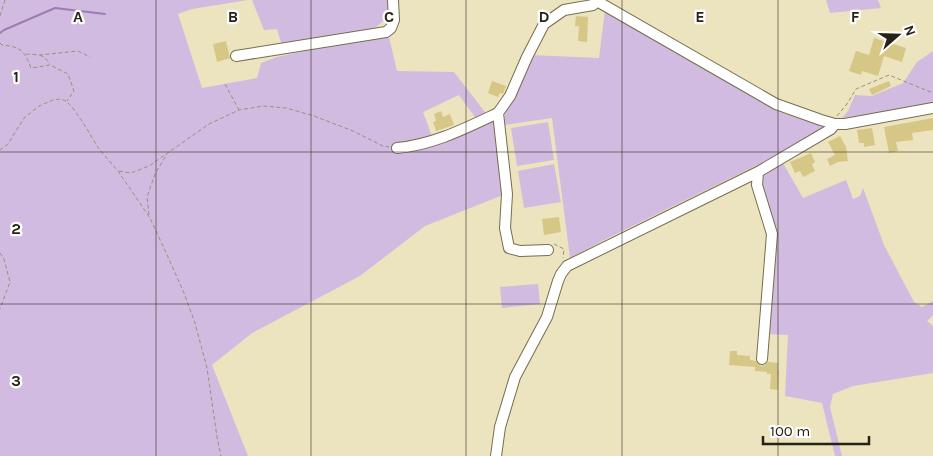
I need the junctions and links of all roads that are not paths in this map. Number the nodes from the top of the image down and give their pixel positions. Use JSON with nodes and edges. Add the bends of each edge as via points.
{"nodes":[{"id":1,"x":393,"y":0,"type":"edge"},
{"id":2,"x":596,"y":1,"type":"edge"},
{"id":3,"x":236,"y":56,"type":"dead end"},
{"id":4,"x":933,"y":108,"type":"edge"},
{"id":5,"x":498,"y":113,"type":"junction"},
{"id":6,"x":836,"y":124,"type":"junction"},
{"id":7,"x":397,"y":148,"type":"road end"},
{"id":8,"x":758,"y":172,"type":"junction"},
{"id":9,"x":548,"y":250,"type":"dead end"},
{"id":10,"x":762,"y":359,"type":"dead end"},
{"id":11,"x":496,"y":456,"type":"edge"}],
"edges":[{"from":1,"to":3,"type":"street","via":[[394,20],[392,28],[386,32]]},
{"from":2,"to":5,"type":"street","via":[[593,5],[564,10],[544,24],[510,96]]},
{"from":2,"to":6,"type":"street","via":[[776,104]]},
{"from":4,"to":6,"type":"street"},
{"from":5,"to":7,"type":"street","via":[[433,142]]},
{"from":5,"to":9,"type":"street","via":[[509,248]]},
{"from":6,"to":8,"type":"street","via":[[832,130]]},
{"from":8,"to":10,"type":"street","via":[[757,185],[772,234]]},
{"from":8,"to":11,"type":"street","via":[[567,266],[558,281],[547,317],[516,377],[500,427]]}]}
